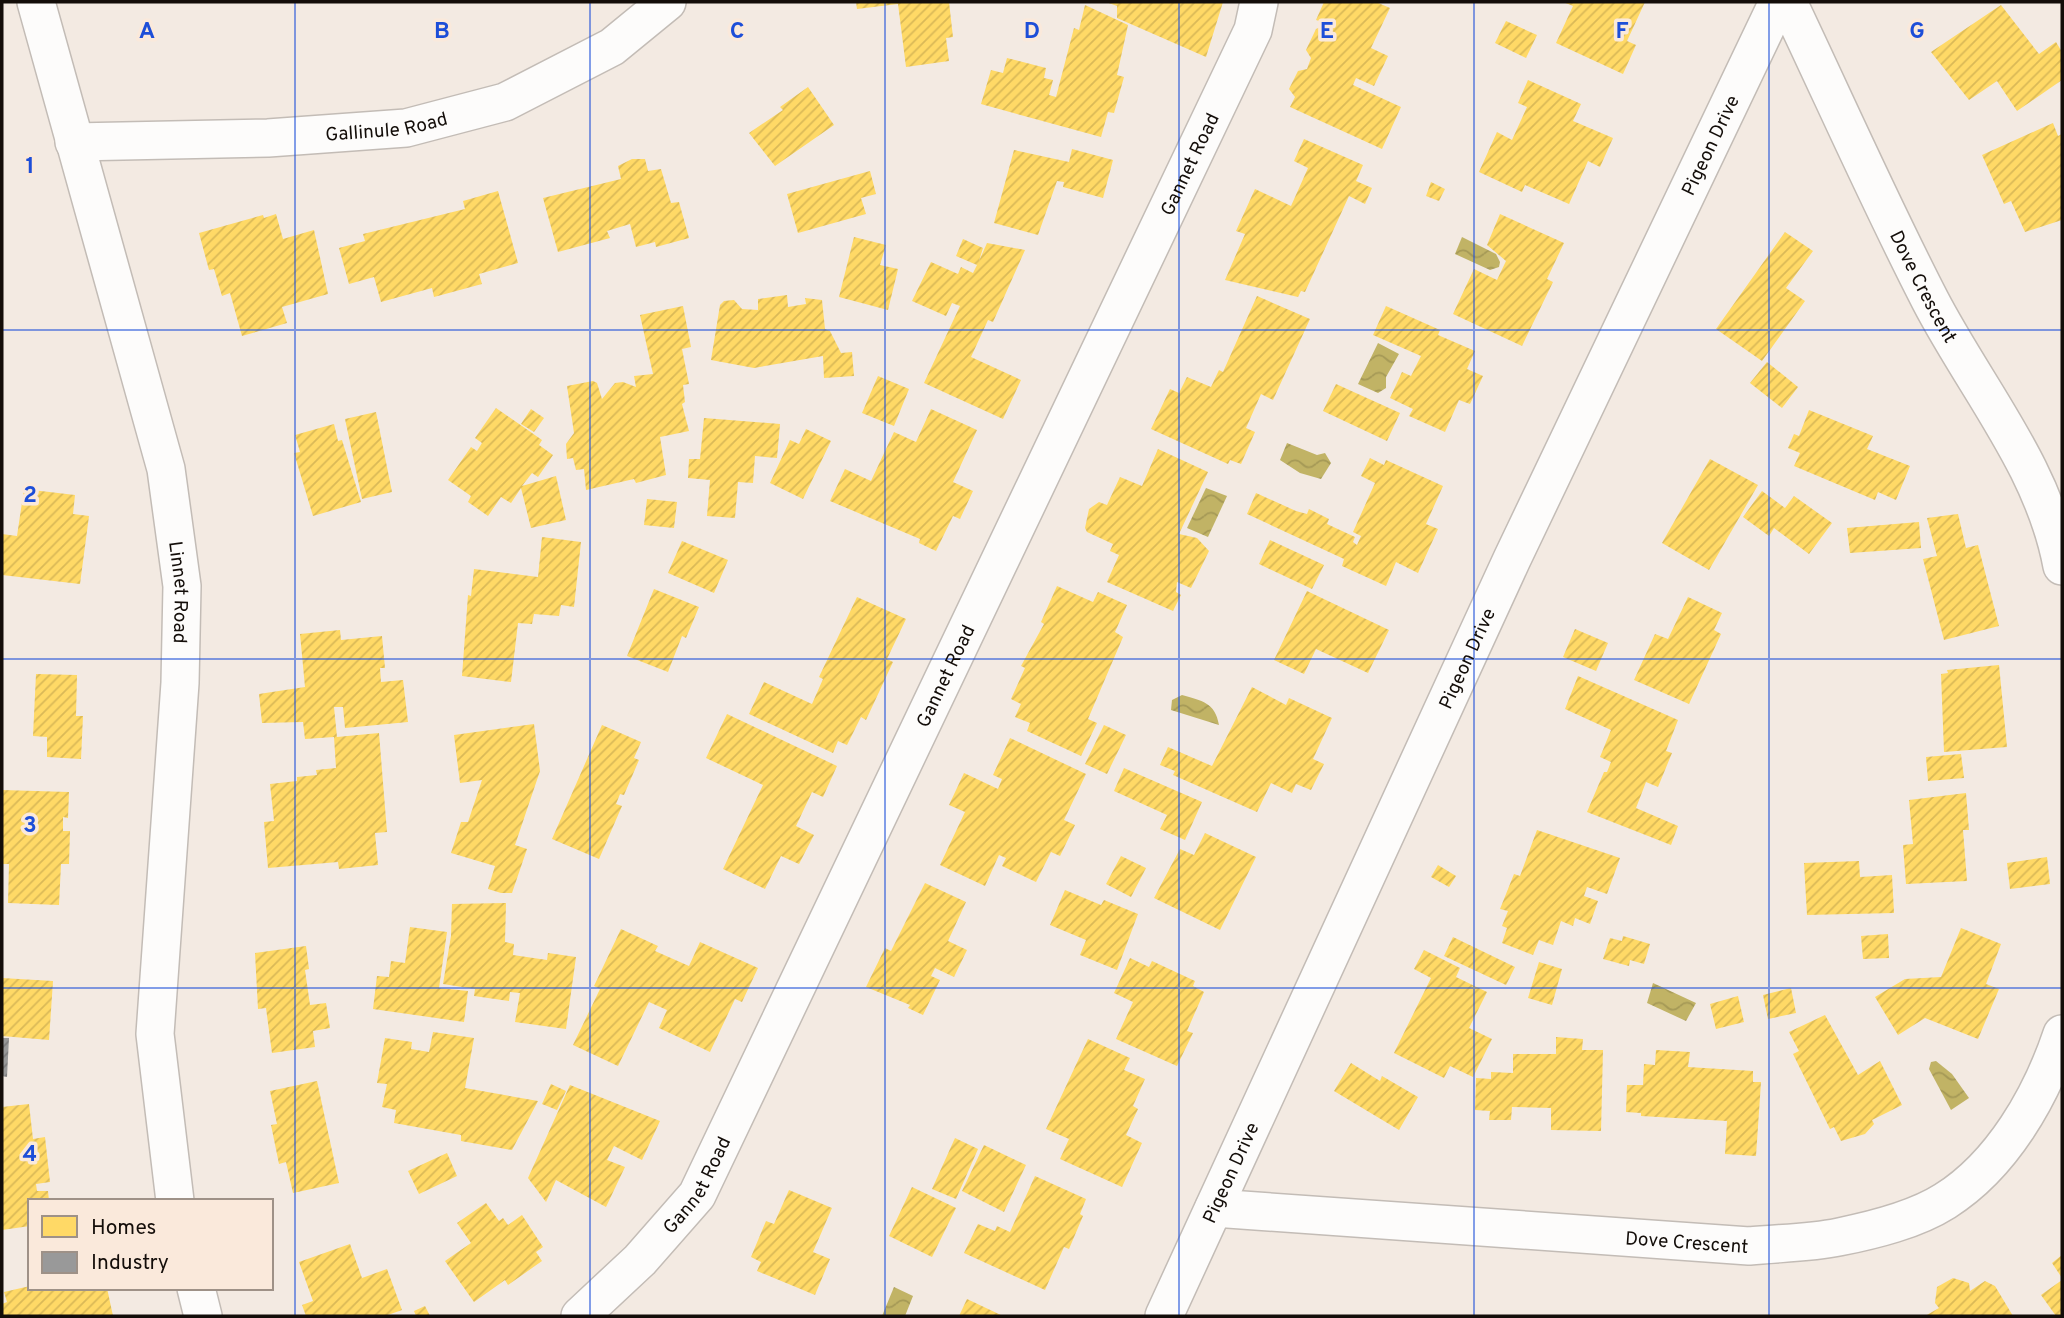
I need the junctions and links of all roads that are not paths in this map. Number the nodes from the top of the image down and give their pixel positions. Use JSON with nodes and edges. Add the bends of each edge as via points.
{"nodes":[{"id":1,"x":36,"y":2,"type":"edge"},
{"id":2,"x":667,"y":2,"type":"edge"},
{"id":3,"x":1259,"y":2,"type":"edge"},
{"id":4,"x":1778,"y":2,"type":"edge"},
{"id":5,"x":1788,"y":2,"type":"edge"},
{"id":6,"x":74,"y":142,"type":"junction"},
{"id":7,"x":2062,"y":566,"type":"edge"},
{"id":8,"x":2062,"y":1034,"type":"edge"},
{"id":9,"x":175,"y":1199,"type":"edge"},
{"id":10,"x":1214,"y":1208,"type":"junction"},
{"id":11,"x":197,"y":1290,"type":"edge"},
{"id":12,"x":204,"y":1316,"type":"edge"},
{"id":13,"x":580,"y":1316,"type":"edge"},
{"id":14,"x":1164,"y":1316,"type":"edge"}],
"edges":[{"from":1,"to":6,"type":"street","name":"Linnet Road"},
{"from":2,"to":6,"type":"street","name":"Gallinule Road","via":[[612,47],[505,102],[406,128],[268,138]]},
{"from":3,"to":13,"type":"street","name":"Gannet Road","via":[[1253,30],[697,1195],[640,1260]]},
{"from":4,"to":10,"type":"street","name":"Pigeon Drive","via":[[1512,559]]},
{"from":5,"to":7,"type":"street","name":"Dove Crescent","via":[[1931,302],[2039,493]]},
{"from":6,"to":9,"type":"street","name":"Linnet Road","via":[[166,469],[182,586],[180,682],[155,1034]]},
{"from":8,"to":10,"type":"street","name":"Dove Crescent","via":[[2023,1118],[1984,1170],[1944,1202],[1897,1222],[1837,1238],[1749,1246]]},
{"from":10,"to":14,"type":"street","name":"Pigeon Drive"},
{"from":11,"to":12,"type":"street"}]}
